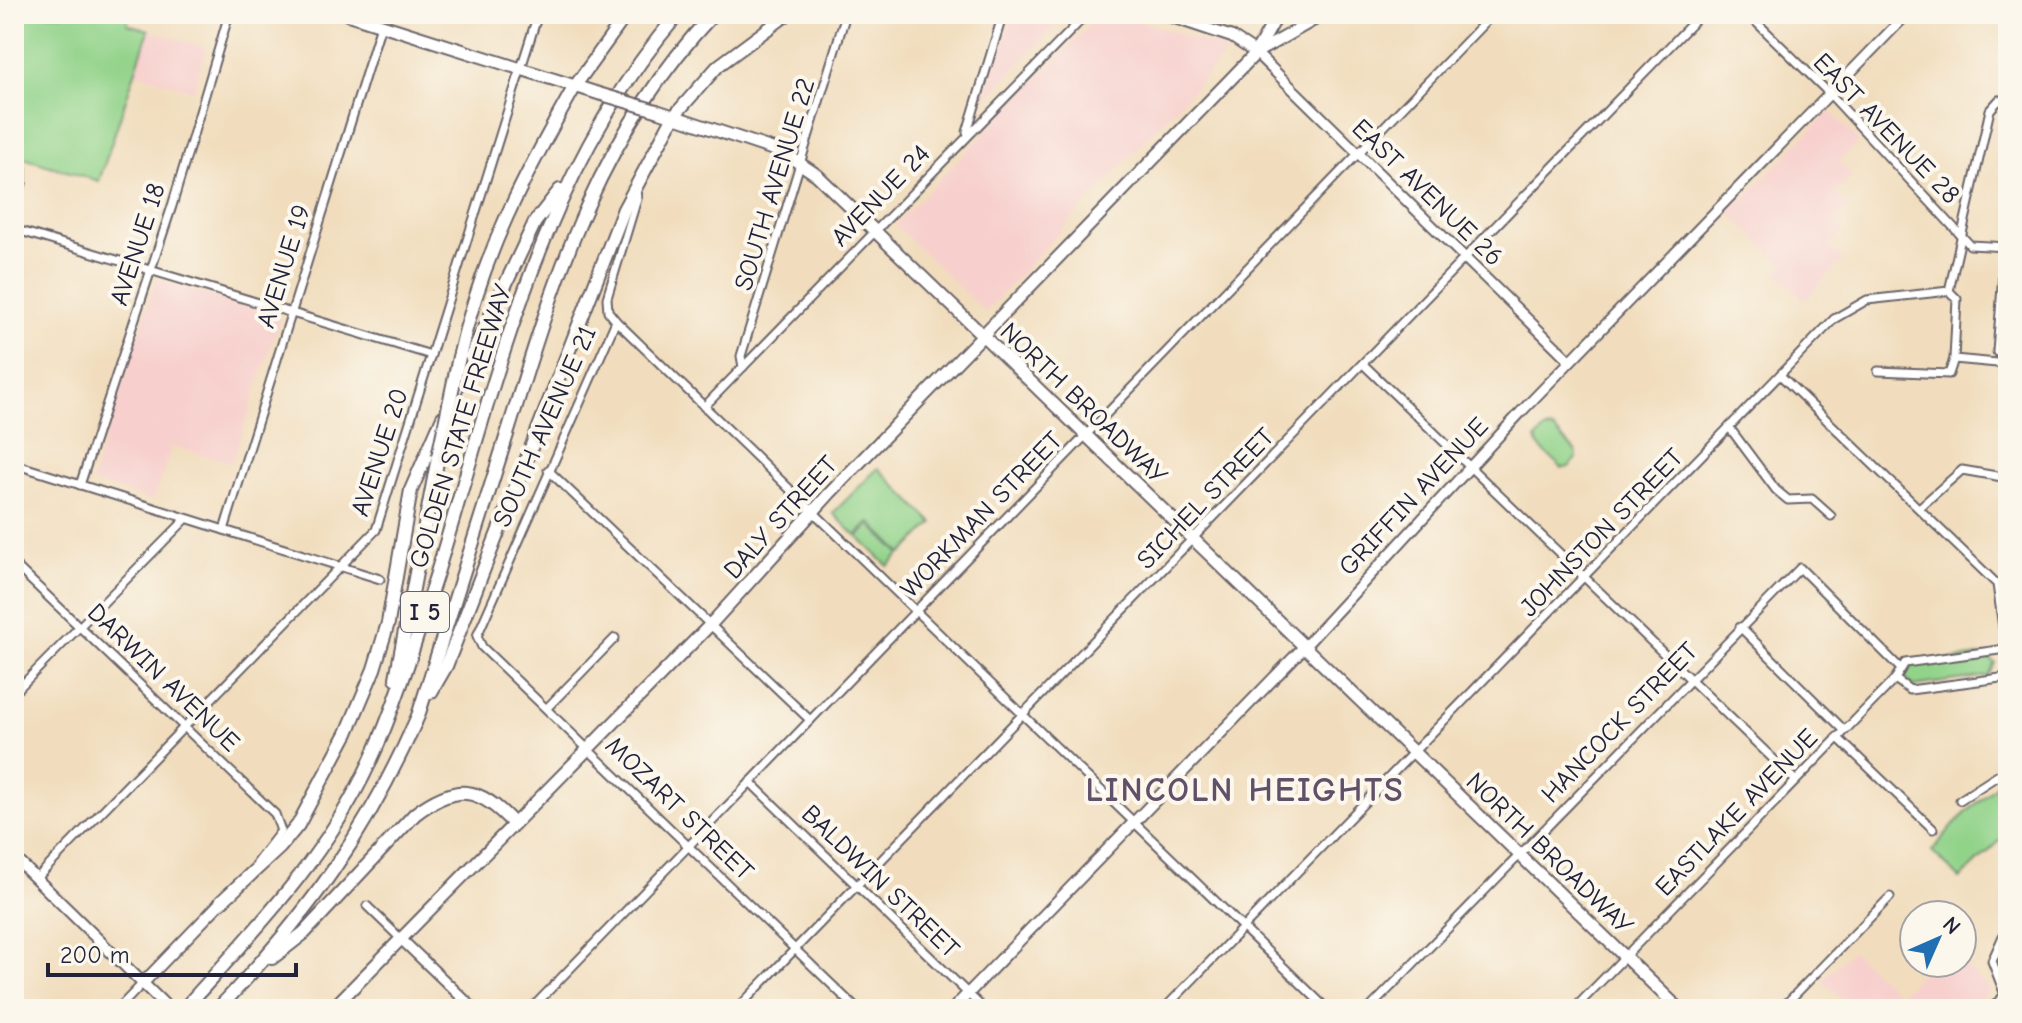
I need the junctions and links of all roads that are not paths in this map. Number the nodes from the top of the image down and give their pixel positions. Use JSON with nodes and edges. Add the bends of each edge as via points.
{"nodes":[{"id":1,"x":229,"y":14,"type":"edge"},
{"id":2,"x":347,"y":14,"type":"edge"},
{"id":3,"x":538,"y":14,"type":"edge"},
{"id":4,"x":627,"y":14,"type":"edge"},
{"id":5,"x":678,"y":14,"type":"edge"},
{"id":6,"x":713,"y":14,"type":"edge"},
{"id":7,"x":788,"y":14,"type":"edge"},
{"id":8,"x":846,"y":14,"type":"edge"},
{"id":9,"x":1003,"y":14,"type":"edge"},
{"id":10,"x":1087,"y":14,"type":"edge"},
{"id":11,"x":1278,"y":14,"type":"edge"},
{"id":12,"x":1325,"y":14,"type":"edge"},
{"id":13,"x":1493,"y":14,"type":"edge"},
{"id":14,"x":1701,"y":14,"type":"edge"},
{"id":15,"x":1748,"y":14,"type":"edge"},
{"id":16,"x":1907,"y":14,"type":"edge"},
{"id":17,"x":1168,"y":15,"type":"edge"},
{"id":18,"x":382,"y":19,"type":"edge"},
{"id":19,"x":1256,"y":53,"type":"junction"},
{"id":20,"x":521,"y":69,"type":"junction"},
{"id":21,"x":575,"y":86,"type":"junction"},
{"id":22,"x":1829,"y":93,"type":"junction"},
{"id":23,"x":2008,"y":105,"type":"edge"},
{"id":24,"x":674,"y":116,"type":"junction"},
{"id":25,"x":967,"y":134,"type":"junction"},
{"id":26,"x":1358,"y":154,"type":"junction"},
{"id":27,"x":801,"y":163,"type":"junction"},
{"id":28,"x":22,"y":168,"type":"dead end"},
{"id":29,"x":571,"y":174,"type":"junction"},
{"id":30,"x":636,"y":185,"type":"junction"},
{"id":31,"x":14,"y":211,"type":"edge"},
{"id":32,"x":14,"y":229,"type":"edge"},
{"id":33,"x":874,"y":231,"type":"junction"},
{"id":34,"x":1961,"y":235,"type":"junction"},
{"id":35,"x":2007,"y":247,"type":"edge"},
{"id":36,"x":1463,"y":257,"type":"junction"},
{"id":37,"x":150,"y":268,"type":"junction"},
{"id":38,"x":1949,"y":291,"type":"junction"},
{"id":39,"x":291,"y":313,"type":"junction"},
{"id":40,"x":616,"y":321,"type":"junction"},
{"id":41,"x":982,"y":336,"type":"junction"},
{"id":42,"x":1997,"y":352,"type":"dead end"},
{"id":43,"x":431,"y":355,"type":"junction"},
{"id":44,"x":1954,"y":359,"type":"junction"},
{"id":45,"x":1570,"y":361,"type":"junction"},
{"id":46,"x":1363,"y":364,"type":"junction"},
{"id":47,"x":2008,"y":364,"type":"edge"},
{"id":48,"x":743,"y":367,"type":"junction"},
{"id":49,"x":1878,"y":371,"type":"dead end"},
{"id":50,"x":1780,"y":375,"type":"junction"},
{"id":51,"x":704,"y":407,"type":"junction"},
{"id":52,"x":1729,"y":427,"type":"junction"},
{"id":53,"x":1085,"y":435,"type":"junction"},
{"id":54,"x":14,"y":464,"type":"edge"},
{"id":55,"x":1469,"y":466,"type":"junction"},
{"id":56,"x":548,"y":470,"type":"junction"},
{"id":57,"x":2008,"y":478,"type":"edge"},
{"id":58,"x":80,"y":485,"type":"junction"},
{"id":59,"x":1919,"y":508,"type":"junction"},
{"id":60,"x":812,"y":512,"type":"junction"},
{"id":61,"x":1831,"y":516,"type":"dead end"},
{"id":62,"x":186,"y":519,"type":"junction"},
{"id":63,"x":224,"y":530,"type":"junction"},
{"id":64,"x":1193,"y":540,"type":"junction"},
{"id":65,"x":14,"y":564,"type":"edge"},
{"id":66,"x":341,"y":566,"type":"junction"},
{"id":67,"x":1584,"y":578,"type":"junction"},
{"id":68,"x":380,"y":579,"type":"dead end"},
{"id":69,"x":915,"y":611,"type":"junction"},
{"id":70,"x":711,"y":624,"type":"junction"},
{"id":71,"x":79,"y":627,"type":"junction"},
{"id":72,"x":1740,"y":627,"type":"junction"},
{"id":73,"x":477,"y":636,"type":"joint"},
{"id":74,"x":615,"y":638,"type":"dead end"},
{"id":75,"x":1304,"y":647,"type":"junction"},
{"id":76,"x":2006,"y":649,"type":"edge"},
{"id":77,"x":2008,"y":664,"type":"edge"},
{"id":78,"x":1899,"y":667,"type":"junction"},
{"id":79,"x":2008,"y":677,"type":"edge"},
{"id":80,"x":1689,"y":678,"type":"junction"},
{"id":81,"x":1895,"y":679,"type":"junction"},
{"id":82,"x":14,"y":693,"type":"edge"},
{"id":83,"x":394,"y":703,"type":"junction"},
{"id":84,"x":547,"y":708,"type":"junction"},
{"id":85,"x":418,"y":716,"type":"junction"},
{"id":86,"x":1023,"y":716,"type":"junction"},
{"id":87,"x":810,"y":720,"type":"junction"},
{"id":88,"x":184,"y":726,"type":"junction"},
{"id":89,"x":1844,"y":730,"type":"junction"},
{"id":90,"x":1837,"y":737,"type":"junction"},
{"id":91,"x":588,"y":747,"type":"junction"},
{"id":92,"x":1415,"y":754,"type":"junction"},
{"id":93,"x":2008,"y":769,"type":"edge"},
{"id":94,"x":1795,"y":780,"type":"junction"},
{"id":95,"x":750,"y":782,"type":"junction"},
{"id":96,"x":1960,"y":800,"type":"dead end"},
{"id":97,"x":513,"y":823,"type":"junction"},
{"id":98,"x":1133,"y":823,"type":"junction"},
{"id":99,"x":1933,"y":829,"type":"dead end"},
{"id":100,"x":688,"y":845,"type":"junction"},
{"id":101,"x":1519,"y":854,"type":"junction"},
{"id":102,"x":14,"y":857,"type":"edge"},
{"id":103,"x":36,"y":879,"type":"junction"},
{"id":104,"x":856,"y":885,"type":"junction"},
{"id":105,"x":1890,"y":897,"type":"dead end"},
{"id":106,"x":221,"y":902,"type":"junction"},
{"id":107,"x":367,"y":906,"type":"dead end"},
{"id":108,"x":2008,"y":925,"type":"edge"},
{"id":109,"x":1243,"y":928,"type":"junction"},
{"id":110,"x":400,"y":938,"type":"junction"},
{"id":111,"x":795,"y":948,"type":"junction"},
{"id":112,"x":1625,"y":956,"type":"junction"},
{"id":113,"x":248,"y":977,"type":"junction"},
{"id":114,"x":143,"y":983,"type":"junction"},
{"id":115,"x":968,"y":994,"type":"junction"},
{"id":116,"x":2006,"y":997,"type":"edge"},
{"id":117,"x":186,"y":1006,"type":"edge"},
{"id":118,"x":118,"y":1009,"type":"edge"},
{"id":119,"x":169,"y":1009,"type":"edge"},
{"id":120,"x":218,"y":1009,"type":"edge"},
{"id":121,"x":332,"y":1009,"type":"edge"},
{"id":122,"x":474,"y":1009,"type":"edge"},
{"id":123,"x":531,"y":1009,"type":"edge"},
{"id":124,"x":737,"y":1009,"type":"edge"},
{"id":125,"x":857,"y":1009,"type":"edge"},
{"id":126,"x":953,"y":1009,"type":"edge"},
{"id":127,"x":984,"y":1009,"type":"edge"},
{"id":128,"x":1164,"y":1009,"type":"edge"},
{"id":129,"x":1327,"y":1009,"type":"edge"},
{"id":130,"x":1369,"y":1009,"type":"edge"},
{"id":131,"x":1574,"y":1009,"type":"edge"},
{"id":132,"x":1679,"y":1009,"type":"edge"},
{"id":133,"x":1781,"y":1009,"type":"edge"},
{"id":134,"x":1991,"y":1009,"type":"edge"}],
"edges":[{"from":1,"to":37,"type":"street","name":"AVENUE 18"},
{"from":2,"to":18,"type":"main road","name":"NORTH BROADWAY"},
{"from":3,"to":20,"type":"street","name":"AVENUE 20"},
{"from":4,"to":21,"type":"main road"},
{"from":5,"to":29,"type":"highway","name":"GOLDEN STATE FREEWAY","number":"I 5","via":[[612,101]]},
{"from":6,"to":85,"type":"highway","name":"GOLDEN STATE FREEWAY","number":"I 5","via":[[655,85],[621,138],[570,239]]},
{"from":7,"to":24,"type":"main road","via":[[718,66]]},
{"from":8,"to":27,"type":"street","name":"SOUTH AVENUE 22"},
{"from":9,"to":25,"type":"street"},
{"from":10,"to":25,"type":"street","name":"AVENUE 24"},
{"from":11,"to":19,"type":"main road","name":"DALY STREET"},
{"from":12,"to":19,"type":"main road"},
{"from":13,"to":26,"type":"street","name":"WORKMAN STREET"},
{"from":14,"to":36,"type":"street","name":"SICHEL STREET"},
{"from":15,"to":22,"type":"street","name":"EAST AVENUE 28"},
{"from":16,"to":22,"type":"street","name":"GRIFFIN AVENUE"},
{"from":17,"to":19,"type":"main road","via":[[1230,37]]},
{"from":18,"to":20,"type":"main road","name":"NORTH BROADWAY"},
{"from":18,"to":39,"type":"street","name":"AVENUE 19"},
{"from":19,"to":26,"type":"street","name":"EAST AVENUE 26"},
{"from":19,"to":41,"type":"main road","name":"DALY STREET"},
{"from":20,"to":21,"type":"main road","name":"NORTH BROADWAY"},
{"from":20,"to":43,"type":"street","name":"AVENUE 20"},
{"from":21,"to":24,"type":"main road","name":"NORTH BROADWAY","bridge":true},
{"from":21,"to":83,"type":"highway","bridge":true,"via":[[496,233],[469,311]]},
{"from":22,"to":34,"type":"street","name":"EAST AVENUE 28"},
{"from":22,"to":45,"type":"street","name":"GRIFFIN AVENUE"},
{"from":23,"to":34,"type":"street","via":[[1999,100],[1990,110]]},
{"from":24,"to":27,"type":"main road","name":"NORTH BROADWAY"},
{"from":24,"to":30,"type":"highway"},
{"from":25,"to":33,"type":"street","name":"AVENUE 24"},
{"from":26,"to":36,"type":"street","name":"EAST AVENUE 26"},
{"from":26,"to":53,"type":"street","name":"WORKMAN STREET"},
{"from":27,"to":33,"type":"main road","name":"NORTH BROADWAY"},
{"from":27,"to":48,"type":"street","name":"SOUTH AVENUE 22","via":[[741,356]]},
{"from":28,"to":31,"type":"street"},
{"from":29,"to":83,"type":"highway","name":"GOLDEN STATE FREEWAY","number":"I 5","via":[[521,298]]},
{"from":29,"to":106,"type":"highway","via":[[535,222],[411,490],[388,623],[347,733],[298,825]]},
{"from":30,"to":40,"type":"street","name":"SOUTH AVENUE 21","via":[[637,199],[607,298]]},
{"from":30,"to":85,"type":"highway","via":[[446,666]]},
{"from":32,"to":37,"type":"street"},
{"from":33,"to":41,"type":"main road","name":"NORTH BROADWAY"},
{"from":33,"to":48,"type":"street","name":"AVENUE 24"},
{"from":34,"to":35,"type":"street","name":"EAST AVENUE 28","via":[[1970,245]]},
{"from":34,"to":38,"type":"street"},
{"from":35,"to":42,"type":"street"},
{"from":36,"to":45,"type":"street","name":"EAST AVENUE 26"},
{"from":36,"to":46,"type":"street","name":"SICHEL STREET"},
{"from":37,"to":39,"type":"street"},
{"from":37,"to":58,"type":"street","name":"AVENUE 18"},
{"from":38,"to":44,"type":"street","via":[[1957,299]]},
{"from":38,"to":50,"type":"street","name":"JOHNSTON STREET","via":[[1855,304]]},
{"from":39,"to":43,"type":"street"},
{"from":39,"to":63,"type":"street","name":"AVENUE 19"},
{"from":40,"to":51,"type":"street"},
{"from":40,"to":56,"type":"street","name":"SOUTH AVENUE 21"},
{"from":41,"to":53,"type":"main road","name":"NORTH BROADWAY"},
{"from":41,"to":60,"type":"main road","name":"DALY STREET"},
{"from":43,"to":66,"type":"street","name":"AVENUE 20","via":[[376,530]]},
{"from":44,"to":47,"type":"street"},
{"from":44,"to":49,"type":"street","via":[[1953,369],[1942,377]]},
{"from":45,"to":55,"type":"street","name":"GRIFFIN AVENUE"},
{"from":46,"to":55,"type":"street"},
{"from":46,"to":64,"type":"street","name":"SICHEL STREET"},
{"from":48,"to":51,"type":"street","name":"AVENUE 24"},
{"from":50,"to":52,"type":"street","name":"JOHNSTON STREET"},
{"from":50,"to":59,"type":"street"},
{"from":51,"to":60,"type":"street"},
{"from":52,"to":61,"type":"street","via":[[1776,490],[1788,500],[1812,499]]},
{"from":52,"to":67,"type":"street","name":"JOHNSTON STREET"},
{"from":53,"to":64,"type":"main road","name":"NORTH BROADWAY"},
{"from":53,"to":69,"type":"street","name":"WORKMAN STREET"},
{"from":54,"to":58,"type":"street"},
{"from":55,"to":67,"type":"street"},
{"from":55,"to":75,"type":"street","name":"GRIFFIN AVENUE"},
{"from":56,"to":70,"type":"street"},
{"from":56,"to":73,"type":"street","name":"SOUTH AVENUE 21"},
{"from":57,"to":59,"type":"street","via":[[1962,470]]},
{"from":58,"to":62,"type":"street"},
{"from":59,"to":76,"type":"street","via":[[1997,584]]},
{"from":60,"to":69,"type":"street"},
{"from":60,"to":70,"type":"main road","name":"DALY STREET"},
{"from":62,"to":63,"type":"street"},
{"from":62,"to":71,"type":"street"},
{"from":63,"to":66,"type":"street"},
{"from":64,"to":75,"type":"main road","name":"NORTH BROADWAY"},
{"from":64,"to":86,"type":"street","name":"SICHEL STREET"},
{"from":65,"to":71,"type":"street","name":"DARWIN AVENUE"},
{"from":66,"to":68,"type":"street"},
{"from":66,"to":88,"type":"street","name":"AVENUE 20"},
{"from":67,"to":80,"type":"street"},
{"from":67,"to":92,"type":"street","name":"JOHNSTON STREET"},
{"from":69,"to":86,"type":"street"},
{"from":69,"to":87,"type":"street","name":"WORKMAN STREET"},
{"from":70,"to":87,"type":"street"},
{"from":70,"to":91,"type":"main road","name":"DALY STREET"},
{"from":71,"to":82,"type":"street"},
{"from":71,"to":88,"type":"street","name":"DARWIN AVENUE"},
{"from":72,"to":78,"type":"street","name":"HANCOCK STREET","via":[[1800,568]]},
{"from":72,"to":80,"type":"street","name":"HANCOCK STREET"},
{"from":72,"to":89,"type":"street"},
{"from":73,"to":84,"type":"street","name":"MOZART STREET","via":[[481,646]]},
{"from":74,"to":84,"type":"street"},
{"from":75,"to":92,"type":"main road","name":"NORTH BROADWAY"},
{"from":75,"to":98,"type":"main road","name":"GRIFFIN AVENUE"},
{"from":76,"to":77,"type":"street"},
{"from":76,"to":78,"type":"street","via":[[1910,660]]},
{"from":78,"to":81,"type":"street","name":"EASTLAKE AVENUE"},
{"from":79,"to":81,"type":"street","via":[[1910,690]]},
{"from":80,"to":94,"type":"street"},
{"from":80,"to":101,"type":"street","name":"HANCOCK STREET"},
{"from":81,"to":89,"type":"street","name":"EASTLAKE AVENUE"},
{"from":83,"to":117,"type":"highway","name":"GOLDEN STATE FREEWAY","number":"I 5","via":[[369,765],[313,860]]},
{"from":84,"to":91,"type":"street","name":"MOZART STREET"},
{"from":85,"to":113,"type":"highway","name":"GOLDEN STATE FREEWAY","number":"I 5","via":[[354,843],[302,916]]},
{"from":86,"to":98,"type":"street"},
{"from":86,"to":104,"type":"street","name":"SICHEL STREET"},
{"from":87,"to":95,"type":"street","name":"WORKMAN STREET"},
{"from":88,"to":103,"type":"street","name":"AVENUE 20"},
{"from":88,"to":106,"type":"street","name":"DARWIN AVENUE","via":[[281,824],[275,841]]},
{"from":89,"to":90,"type":"street","name":"EASTLAKE AVENUE"},
{"from":90,"to":94,"type":"street","name":"EASTLAKE AVENUE"},
{"from":90,"to":99,"type":"street"},
{"from":91,"to":97,"type":"main road","name":"DALY STREET"},
{"from":91,"to":100,"type":"street","name":"MOZART STREET"},
{"from":92,"to":101,"type":"main road","name":"NORTH BROADWAY"},
{"from":92,"to":109,"type":"street","name":"JOHNSTON STREET"},
{"from":93,"to":96,"type":"street"},
{"from":94,"to":112,"type":"street","name":"EASTLAKE AVENUE"},
{"from":95,"to":100,"type":"street","name":"WORKMAN STREET"},
{"from":95,"to":104,"type":"street","name":"BALDWIN STREET"},
{"from":97,"to":110,"type":"main road","name":"DALY STREET"},
{"from":97,"to":113,"type":"highway","via":[[486,797],[467,792],[435,799],[304,933]]},
{"from":98,"to":109,"type":"street"},
{"from":98,"to":115,"type":"main road","name":"GRIFFIN AVENUE"},
{"from":100,"to":111,"type":"street","name":"MOZART STREET"},
{"from":100,"to":123,"type":"street","name":"WORKMAN STREET"},
{"from":101,"to":112,"type":"main road","name":"NORTH BROADWAY"},
{"from":101,"to":130,"type":"street","name":"HANCOCK STREET"},
{"from":102,"to":103,"type":"main road"},
{"from":103,"to":114,"type":"main road"},
{"from":104,"to":111,"type":"street","name":"SICHEL STREET"},
{"from":104,"to":115,"type":"street","name":"BALDWIN STREET"},
{"from":105,"to":133,"type":"street"},
{"from":106,"to":114,"type":"main road"},
{"from":107,"to":110,"type":"street"},
{"from":108,"to":116,"type":"street","via":[[1992,961]]},
{"from":109,"to":128,"type":"street","name":"JOHNSTON STREET"},
{"from":109,"to":129,"type":"street"},
{"from":110,"to":121,"type":"main road","name":"DALY STREET"},
{"from":110,"to":122,"type":"street"},
{"from":111,"to":124,"type":"street","name":"SICHEL STREET"},
{"from":111,"to":125,"type":"street","name":"MOZART STREET"},
{"from":112,"to":131,"type":"street","name":"EASTLAKE AVENUE"},
{"from":112,"to":132,"type":"main road","name":"NORTH BROADWAY"},
{"from":113,"to":120,"type":"highway","name":"GOLDEN STATE FREEWAY","number":"I 5"},
{"from":114,"to":118,"type":"street"},
{"from":114,"to":119,"type":"main road"},
{"from":115,"to":126,"type":"main road","name":"GRIFFIN AVENUE"},
{"from":115,"to":127,"type":"street","name":"BALDWIN STREET"},
{"from":116,"to":134,"type":"street"}]}
